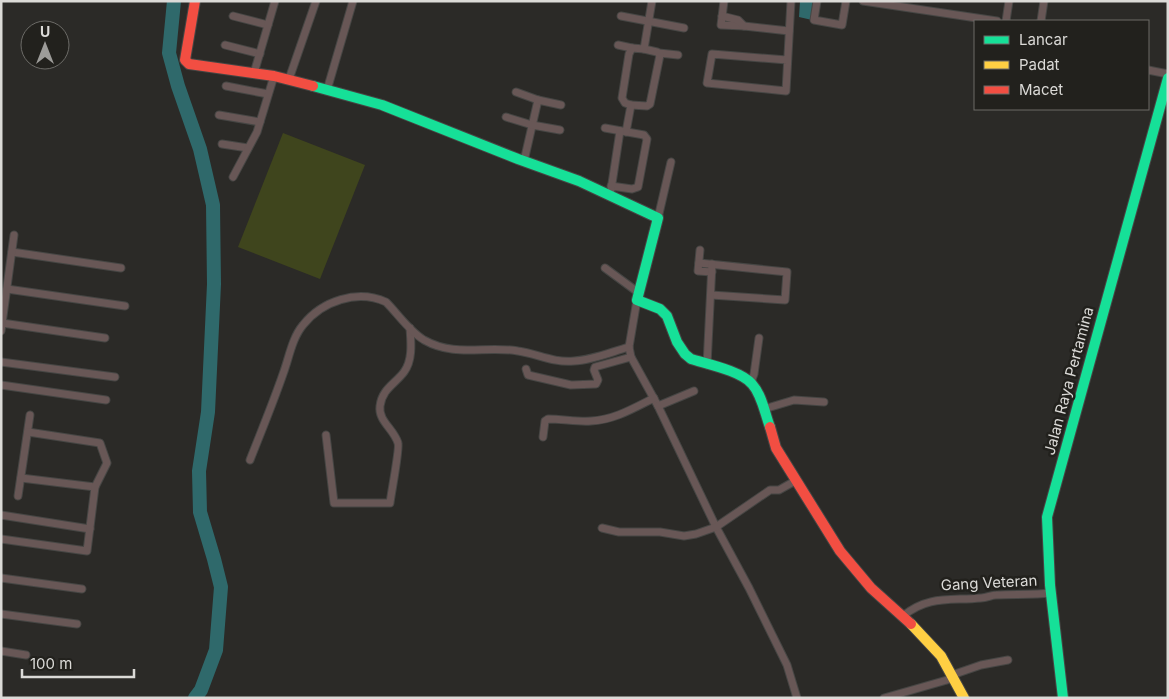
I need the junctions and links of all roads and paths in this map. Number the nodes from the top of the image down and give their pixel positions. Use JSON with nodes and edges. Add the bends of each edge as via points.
{"nodes":[{"id":1,"x":194,"y":1,"type":"edge"},
{"id":2,"x":275,"y":1,"type":"edge"},
{"id":3,"x":316,"y":1,"type":"edge"},
{"id":4,"x":353,"y":1,"type":"edge"},
{"id":5,"x":652,"y":1,"type":"edge"},
{"id":6,"x":724,"y":1,"type":"edge"},
{"id":7,"x":791,"y":1,"type":"edge"},
{"id":8,"x":817,"y":1,"type":"edge"},
{"id":9,"x":846,"y":1,"type":"edge"},
{"id":10,"x":864,"y":1,"type":"edge"},
{"id":11,"x":1009,"y":1,"type":"edge"},
{"id":12,"x":1044,"y":1,"type":"edge"},
{"id":13,"x":233,"y":16,"type":"dead end"},
{"id":14,"x":621,"y":16,"type":"dead end"},
{"id":15,"x":990,"y":20,"type":"edge"},
{"id":16,"x":1006,"y":20,"type":"edge"},
{"id":17,"x":1041,"y":20,"type":"edge"},
{"id":18,"x":649,"y":21,"type":"junction"},
{"id":19,"x":268,"y":25,"type":"junction"},
{"id":20,"x":684,"y":28,"type":"dead end"},
{"id":21,"x":789,"y":31,"type":"junction"},
{"id":22,"x":225,"y":45,"type":"dead end"},
{"id":23,"x":618,"y":45,"type":"dead end"},
{"id":24,"x":632,"y":48,"type":"junction"},
{"id":25,"x":644,"y":49,"type":"junction"},
{"id":26,"x":659,"y":53,"type":"junction"},
{"id":27,"x":260,"y":54,"type":"junction"},
{"id":28,"x":678,"y":55,"type":"dead end"},
{"id":29,"x":787,"y":60,"type":"junction"},
{"id":30,"x":1149,"y":70,"type":"edge"},
{"id":31,"x":254,"y":73,"type":"junction"},
{"id":32,"x":1168,"y":74,"type":"edge"},
{"id":33,"x":274,"y":76,"type":"junction"},
{"id":34,"x":1168,"y":78,"type":"edge"},
{"id":35,"x":289,"y":79,"type":"junction"},
{"id":36,"x":226,"y":86,"type":"dead end"},
{"id":37,"x":327,"y":90,"type":"junction"},
{"id":38,"x":516,"y":92,"type":"dead end"},
{"id":39,"x":268,"y":94,"type":"junction"},
{"id":40,"x":538,"y":100,"type":"junction"},
{"id":41,"x":631,"y":104,"type":"junction"},
{"id":42,"x":560,"y":105,"type":"dead end"},
{"id":43,"x":219,"y":114,"type":"dead end"},
{"id":44,"x":506,"y":116,"type":"dead end"},
{"id":45,"x":260,"y":122,"type":"junction"},
{"id":46,"x":532,"y":124,"type":"junction"},
{"id":47,"x":605,"y":128,"type":"dead end"},
{"id":48,"x":560,"y":130,"type":"dead end"},
{"id":49,"x":623,"y":132,"type":"junction"},
{"id":50,"x":222,"y":144,"type":"dead end"},
{"id":51,"x":248,"y":148,"type":"junction"},
{"id":52,"x":524,"y":161,"type":"junction"},
{"id":53,"x":671,"y":162,"type":"dead end"},
{"id":54,"x":233,"y":176,"type":"dead end"},
{"id":55,"x":611,"y":191,"type":"junction"},
{"id":56,"x":658,"y":218,"type":"junction"},
{"id":57,"x":14,"y":235,"type":"dead end"},
{"id":58,"x":700,"y":250,"type":"dead end"},
{"id":59,"x":12,"y":252,"type":"junction"},
{"id":60,"x":121,"y":268,"type":"dead end"},
{"id":61,"x":605,"y":268,"type":"dead end"},
{"id":62,"x":712,"y":268,"type":"junction"},
{"id":63,"x":7,"y":288,"type":"junction"},
{"id":64,"x":711,"y":295,"type":"junction"},
{"id":65,"x":638,"y":297,"type":"junction"},
{"id":66,"x":125,"y":306,"type":"dead end"},
{"id":67,"x":2,"y":323,"type":"edge"},
{"id":68,"x":410,"y":328,"type":"junction"},
{"id":69,"x":1,"y":331,"type":"edge"},
{"id":70,"x":105,"y":338,"type":"dead end"},
{"id":71,"x":759,"y":338,"type":"dead end"},
{"id":72,"x":630,"y":347,"type":"junction"},
{"id":73,"x":631,"y":357,"type":"junction"},
{"id":74,"x":1,"y":362,"type":"edge"},
{"id":75,"x":707,"y":365,"type":"junction"},
{"id":76,"x":526,"y":370,"type":"dead end"},
{"id":77,"x":115,"y":377,"type":"dead end"},
{"id":78,"x":751,"y":382,"type":"junction"},
{"id":79,"x":1,"y":385,"type":"edge"},
{"id":80,"x":694,"y":391,"type":"dead end"},
{"id":81,"x":654,"y":398,"type":"junction"},
{"id":82,"x":106,"y":400,"type":"dead end"},
{"id":83,"x":824,"y":402,"type":"dead end"},
{"id":84,"x":658,"y":406,"type":"junction"},
{"id":85,"x":764,"y":409,"type":"junction"},
{"id":86,"x":30,"y":415,"type":"dead end"},
{"id":87,"x":28,"y":432,"type":"junction"},
{"id":88,"x":326,"y":435,"type":"dead end"},
{"id":89,"x":543,"y":437,"type":"dead end"},
{"id":90,"x":250,"y":460,"type":"dead end"},
{"id":91,"x":21,"y":478,"type":"junction"},
{"id":92,"x":795,"y":481,"type":"junction"},
{"id":93,"x":95,"y":487,"type":"junction"},
{"id":94,"x":18,"y":496,"type":"dead end"},
{"id":95,"x":1,"y":515,"type":"edge"},
{"id":96,"x":716,"y":527,"type":"junction"},
{"id":97,"x":602,"y":528,"type":"dead end"},
{"id":98,"x":90,"y":529,"type":"junction"},
{"id":99,"x":1,"y":539,"type":"edge"},
{"id":100,"x":1,"y":578,"type":"edge"},
{"id":101,"x":82,"y":589,"type":"dead end"},
{"id":102,"x":1051,"y":594,"type":"junction"},
{"id":103,"x":1,"y":614,"type":"edge"},
{"id":104,"x":903,"y":616,"type":"junction"},
{"id":105,"x":77,"y":624,"type":"dead end"},
{"id":106,"x":1,"y":651,"type":"edge"},
{"id":107,"x":26,"y":655,"type":"dead end"},
{"id":108,"x":1008,"y":660,"type":"dead end"},
{"id":109,"x":953,"y":677,"type":"junction"},
{"id":110,"x":797,"y":698,"type":"edge"},
{"id":111,"x":884,"y":698,"type":"edge"},
{"id":112,"x":964,"y":698,"type":"edge"},
{"id":113,"x":1063,"y":698,"type":"edge"}],
"edges":[{"from":1,"to":31,"type":"street","via":[[186,62]]},
{"from":2,"to":19,"type":"street"},
{"from":3,"to":35,"type":"street"},
{"from":4,"to":37,"type":"street"},
{"from":5,"to":18,"type":"street"},
{"from":6,"to":21,"type":"street","via":[[722,16],[738,20],[744,26]]},
{"from":7,"to":21,"type":"street"},
{"from":8,"to":9,"type":"street","via":[[814,20],[842,24]]},
{"from":10,"to":15,"type":"street"},
{"from":11,"to":16,"type":"street"},
{"from":12,"to":17,"type":"street"},
{"from":13,"to":19,"type":"street"},
{"from":14,"to":18,"type":"street"},
{"from":18,"to":20,"type":"street"},
{"from":18,"to":25,"type":"street"},
{"from":19,"to":27,"type":"street"},
{"from":21,"to":29,"type":"street"},
{"from":22,"to":27,"type":"street"},
{"from":23,"to":24,"type":"street"},
{"from":24,"to":25,"type":"street"},
{"from":24,"to":41,"type":"street","via":[[622,98]]},
{"from":25,"to":26,"type":"street"},
{"from":26,"to":28,"type":"street"},
{"from":26,"to":41,"type":"street","via":[[650,104]]},
{"from":27,"to":31,"type":"street"},
{"from":29,"to":29,"type":"street","via":[[712,54],[707,84],[786,91]]},
{"from":30,"to":32,"type":"street"},
{"from":31,"to":33,"type":"street"},
{"from":33,"to":35,"type":"street"},
{"from":33,"to":39,"type":"street"},
{"from":34,"to":102,"type":"street","name":"Jalan Raya Pertamina","via":[[1047,518]]},
{"from":35,"to":37,"type":"street"},
{"from":36,"to":39,"type":"street"},
{"from":37,"to":52,"type":"street","via":[[382,105]]},
{"from":38,"to":40,"type":"street"},
{"from":39,"to":45,"type":"street"},
{"from":40,"to":42,"type":"street"},
{"from":40,"to":46,"type":"street"},
{"from":41,"to":49,"type":"street"},
{"from":43,"to":45,"type":"street"},
{"from":44,"to":46,"type":"street"},
{"from":45,"to":51,"type":"street"},
{"from":46,"to":48,"type":"street"},
{"from":46,"to":52,"type":"street"},
{"from":47,"to":49,"type":"street"},
{"from":49,"to":55,"type":"street"},
{"from":49,"to":55,"type":"street","via":[[644,135],[647,139],[638,187]]},
{"from":50,"to":51,"type":"street"},
{"from":51,"to":54,"type":"street"},
{"from":52,"to":55,"type":"street"},
{"from":53,"to":56,"type":"street"},
{"from":55,"to":56,"type":"street"},
{"from":56,"to":65,"type":"street"},
{"from":57,"to":59,"type":"street"},
{"from":58,"to":62,"type":"street","via":[[698,271]]},
{"from":59,"to":60,"type":"street"},
{"from":59,"to":63,"type":"street"},
{"from":61,"to":65,"type":"street"},
{"from":62,"to":64,"type":"street"},
{"from":62,"to":64,"type":"street","via":[[787,272],[785,300]]},
{"from":63,"to":66,"type":"street"},
{"from":63,"to":67,"type":"street"},
{"from":64,"to":75,"type":"street"},
{"from":65,"to":72,"type":"street"},
{"from":65,"to":75,"type":"street","via":[[667,316],[685,354]]},
{"from":67,"to":69,"type":"street"},
{"from":67,"to":70,"type":"street"},
{"from":68,"to":72,"type":"street","via":[[423,339],[446,349],[519,351],[553,361],[594,358]]},
{"from":68,"to":88,"type":"street","via":[[409,361],[404,372],[386,389],[380,403],[380,412],[398,443],[390,503],[334,503]]},
{"from":68,"to":90,"type":"street","via":[[378,299],[341,299],[318,310],[302,325],[290,350]]},
{"from":71,"to":78,"type":"street"},
{"from":72,"to":73,"type":"street"},
{"from":73,"to":76,"type":"street","via":[[595,367],[596,384],[571,385],[528,375]]},
{"from":73,"to":81,"type":"street"},
{"from":74,"to":77,"type":"street"},
{"from":75,"to":78,"type":"street"},
{"from":78,"to":85,"type":"street"},
{"from":79,"to":82,"type":"street"},
{"from":80,"to":84,"type":"street"},
{"from":81,"to":84,"type":"street"},
{"from":81,"to":89,"type":"street","via":[[624,413],[599,420],[548,419]]},
{"from":83,"to":85,"type":"street","via":[[794,400]]},
{"from":84,"to":96,"type":"street"},
{"from":85,"to":92,"type":"street","via":[[776,448]]},
{"from":86,"to":87,"type":"street"},
{"from":87,"to":91,"type":"street"},
{"from":87,"to":93,"type":"street","via":[[100,443],[107,462]]},
{"from":91,"to":93,"type":"street"},
{"from":91,"to":94,"type":"street"},
{"from":92,"to":96,"type":"street","via":[[779,490],[770,490]]},
{"from":92,"to":104,"type":"street","via":[[840,551],[871,588]]},
{"from":93,"to":98,"type":"street"},
{"from":95,"to":98,"type":"street"},
{"from":96,"to":97,"type":"street","via":[[684,536]]},
{"from":96,"to":110,"type":"street","via":[[787,665]]},
{"from":98,"to":99,"type":"street","via":[[87,551]]},
{"from":100,"to":101,"type":"street"},
{"from":102,"to":104,"type":"street","name":"Gang Veteran","via":[[939,599],[928,601]]},
{"from":102,"to":113,"type":"street","name":"Jalan Raya Pertamina"},
{"from":103,"to":105,"type":"street"},
{"from":104,"to":109,"type":"street","via":[[941,656]]},
{"from":106,"to":107,"type":"street"},
{"from":108,"to":109,"type":"street"},
{"from":109,"to":111,"type":"street"},
{"from":109,"to":112,"type":"street"}]}
